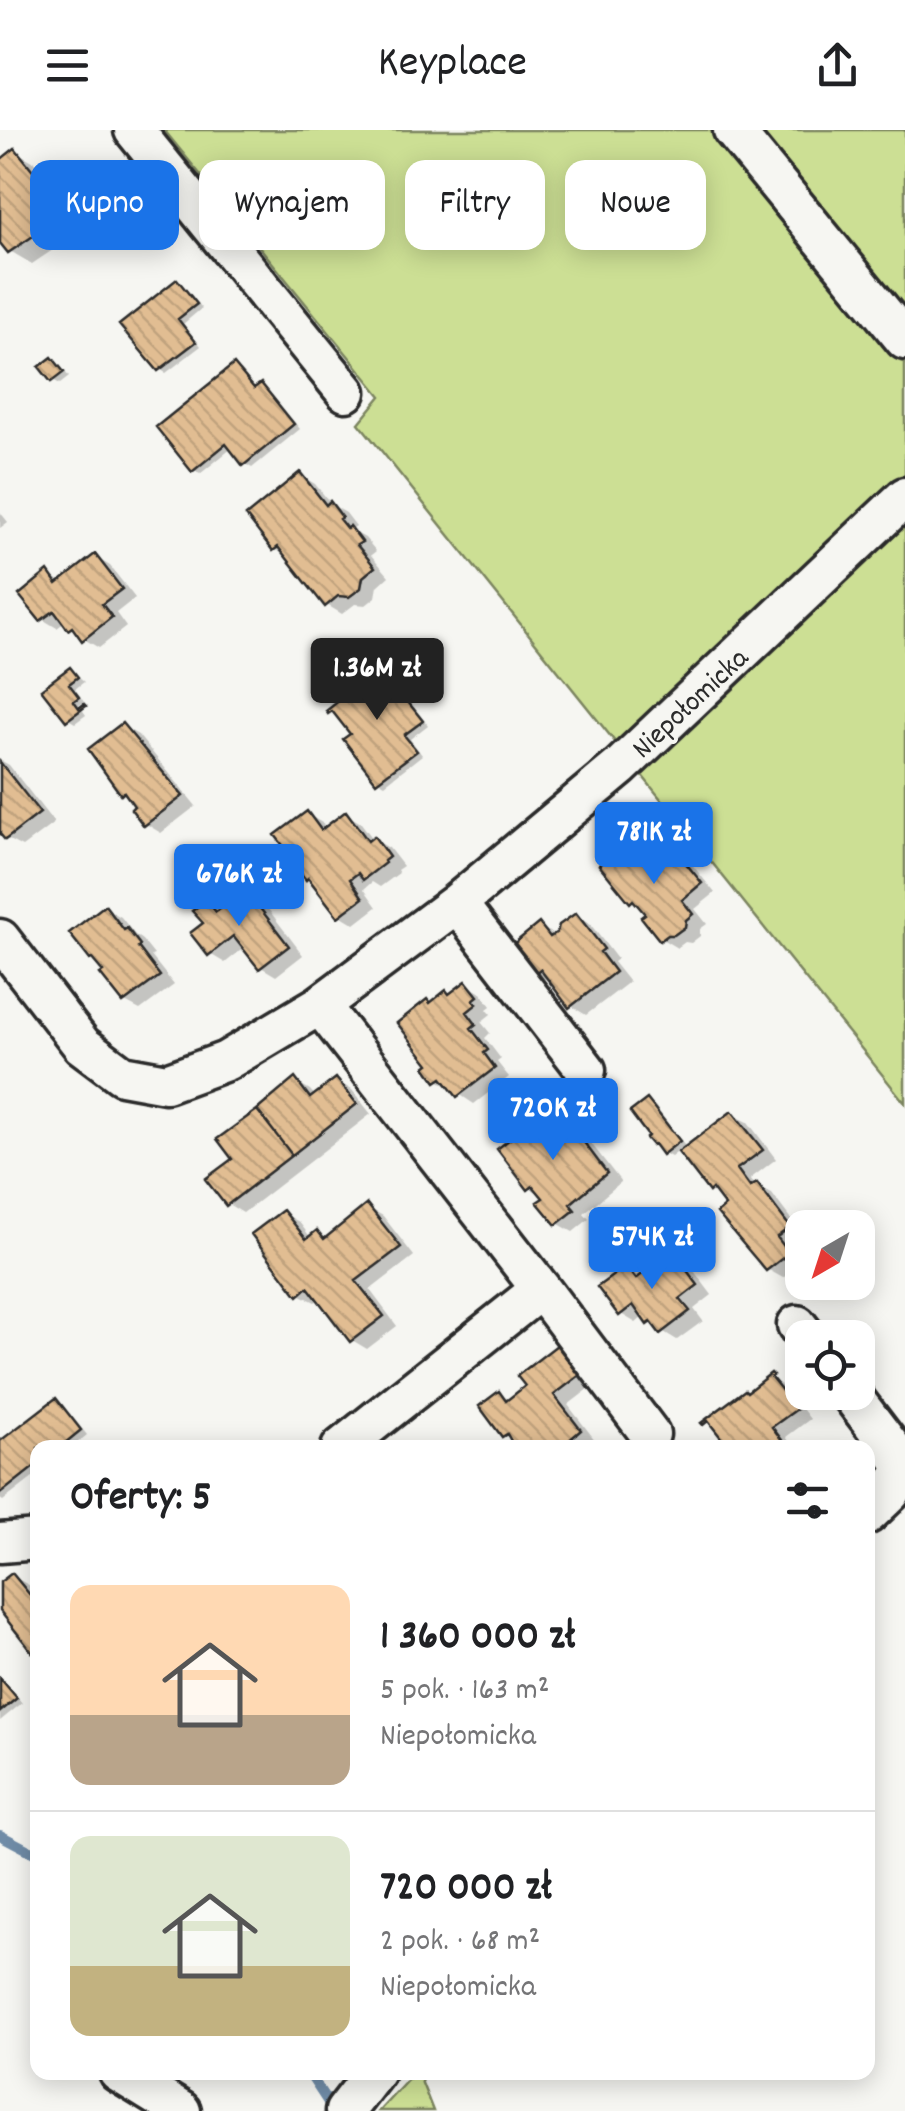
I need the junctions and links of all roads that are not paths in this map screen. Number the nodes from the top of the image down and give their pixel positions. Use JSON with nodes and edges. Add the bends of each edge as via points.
{"nodes":[{"id":1,"x":134,"y":130,"type":"edge"},
{"id":2,"x":734,"y":130,"type":"edge"},
{"id":3,"x":905,"y":340,"type":"edge"},
{"id":4,"x":346,"y":392,"type":"dead end"},
{"id":5,"x":905,"y":497,"type":"edge"},
{"id":6,"x":457,"y":903,"type":"junction"},
{"id":7,"x":0,"y":939,"type":"edge"},
{"id":8,"x":320,"y":1005,"type":"junction"},
{"id":9,"x":586,"y":1070,"type":"dead end"},
{"id":10,"x":541,"y":1288,"type":"junction"},
{"id":11,"x":863,"y":1410,"type":"edge"},
{"id":12,"x":650,"y":1434,"type":"dead end"},
{"id":13,"x":351,"y":1440,"type":"edge"},
{"id":14,"x":875,"y":1508,"type":"edge"},
{"id":15,"x":30,"y":1541,"type":"edge"},
{"id":16,"x":0,"y":1543,"type":"edge"},
{"id":17,"x":131,"y":2080,"type":"edge"},
{"id":18,"x":369,"y":2080,"type":"edge"},
{"id":19,"x":345,"y":2110,"type":"edge"},
{"id":20,"x":180,"y":2111,"type":"edge"}],
"edges":[{"from":1,"to":4,"type":"street"},
{"from":2,"to":3,"type":"street"},
{"from":5,"to":6,"type":"street","name":"Niepołomicka","via":[[620,767]]},
{"from":6,"to":8,"type":"street","name":"Niepołomicka"},
{"from":6,"to":9,"type":"street"},
{"from":7,"to":8,"type":"street","name":"Niepołomicka","via":[[82,1045],[122,1075],[166,1082],[226,1061]]},
{"from":8,"to":10,"type":"street"},
{"from":10,"to":12,"type":"street"},
{"from":10,"to":13,"type":"street"},
{"from":11,"to":14,"type":"street","via":[[903,1469]]},
{"from":15,"to":16,"type":"street"},
{"from":17,"to":20,"type":"street"},
{"from":18,"to":19,"type":"street"}]}
